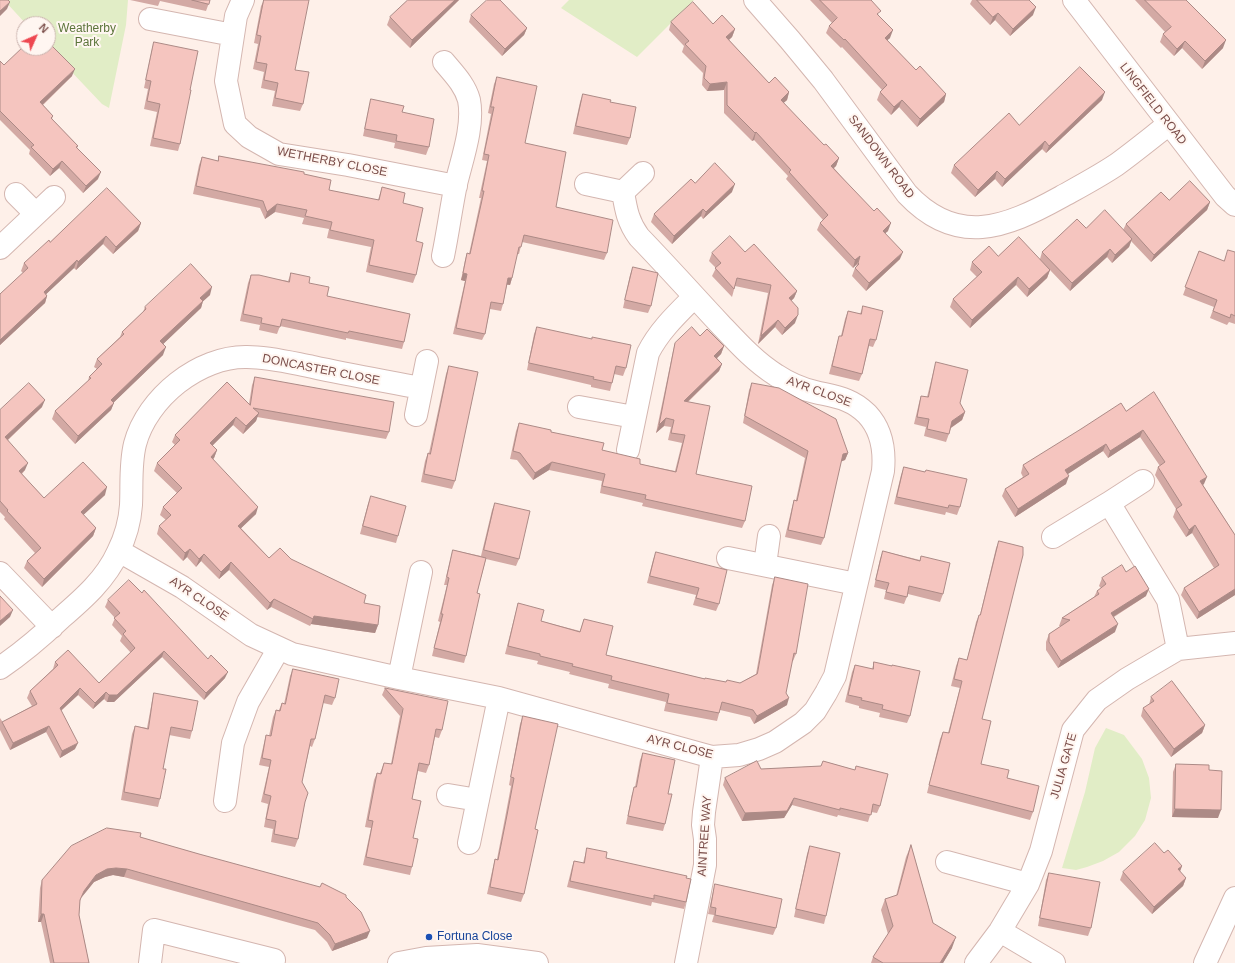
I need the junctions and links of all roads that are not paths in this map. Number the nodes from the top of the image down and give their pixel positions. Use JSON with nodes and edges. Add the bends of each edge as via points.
{"nodes":[{"id":1,"x":243,"y":0,"type":"edge"},
{"id":2,"x":754,"y":0,"type":"edge"},
{"id":3,"x":1074,"y":0,"type":"edge"},
{"id":4,"x":150,"y":19,"type":"dead end"},
{"id":5,"x":233,"y":35,"type":"junction"},
{"id":6,"x":444,"y":62,"type":"dead end"},
{"id":7,"x":1169,"y":124,"type":"junction"},
{"id":8,"x":643,"y":173,"type":"dead end"},
{"id":9,"x":586,"y":184,"type":"dead end"},
{"id":10,"x":456,"y":186,"type":"junction"},
{"id":11,"x":623,"y":192,"type":"junction"},
{"id":12,"x":16,"y":194,"type":"dead end"},
{"id":13,"x":54,"y":197,"type":"dead end"},
{"id":14,"x":1235,"y":205,"type":"edge"},
{"id":15,"x":36,"y":214,"type":"junction"},
{"id":16,"x":0,"y":248,"type":"edge"},
{"id":17,"x":443,"y":256,"type":"dead end"},
{"id":18,"x":694,"y":297,"type":"junction"},
{"id":19,"x":427,"y":361,"type":"dead end"},
{"id":20,"x":421,"y":388,"type":"junction"},
{"id":21,"x":579,"y":407,"type":"dead end"},
{"id":22,"x":416,"y":414,"type":"dead end"},
{"id":23,"x":634,"y":417,"type":"junction"},
{"id":24,"x":628,"y":450,"type":"dead end"},
{"id":25,"x":1143,"y":481,"type":"dead end"},
{"id":26,"x":1109,"y":504,"type":"junction"},
{"id":27,"x":769,"y":536,"type":"dead end"},
{"id":28,"x":1053,"y":537,"type":"dead end"},
{"id":29,"x":119,"y":551,"type":"junction"},
{"id":30,"x":728,"y":558,"type":"dead end"},
{"id":31,"x":765,"y":565,"type":"junction"},
{"id":32,"x":421,"y":572,"type":"dead end"},
{"id":33,"x":0,"y":573,"type":"edge"},
{"id":34,"x":856,"y":584,"type":"junction"},
{"id":35,"x":52,"y":627,"type":"junction"},
{"id":36,"x":1235,"y":643,"type":"edge"},
{"id":37,"x":279,"y":648,"type":"junction"},
{"id":38,"x":1178,"y":648,"type":"junction"},
{"id":39,"x":0,"y":668,"type":"edge"},
{"id":40,"x":399,"y":678,"type":"junction"},
{"id":41,"x":499,"y":698,"type":"junction"},
{"id":42,"x":712,"y":757,"type":"junction"},
{"id":43,"x":448,"y":795,"type":"dead end"},
{"id":44,"x":478,"y":800,"type":"junction"},
{"id":45,"x":225,"y":801,"type":"dead end"},
{"id":46,"x":470,"y":843,"type":"dead end"},
{"id":47,"x":947,"y":862,"type":"dead end"},
{"id":48,"x":1028,"y":884,"type":"junction"},
{"id":49,"x":1235,"y":898,"type":"edge"},
{"id":50,"x":1000,"y":931,"type":"junction"},
{"id":51,"x":274,"y":960,"type":"dead end"},
{"id":52,"x":150,"y":963,"type":"edge"},
{"id":53,"x":399,"y":963,"type":"edge"},
{"id":54,"x":538,"y":963,"type":"edge"},
{"id":55,"x":686,"y":963,"type":"edge"},
{"id":56,"x":976,"y":963,"type":"edge"},
{"id":57,"x":1054,"y":963,"type":"edge"},
{"id":58,"x":1205,"y":963,"type":"edge"}],
"edges":[{"from":1,"to":5,"type":"street","name":"WETHERBY CLOSE","via":[[236,16]]},
{"from":2,"to":7,"type":"street","name":"SANDOWN ROAD","via":[[823,80],[907,194],[928,214],[958,226],[995,226],[1045,206],[1117,164]]},
{"from":3,"to":7,"type":"street","name":"LINGFIELD ROAD"},
{"from":4,"to":5,"type":"street"},
{"from":5,"to":10,"type":"street","name":"WETHERBY CLOSE","via":[[226,81],[235,124],[249,137],[279,154]]},
{"from":6,"to":10,"type":"street","via":[[459,80],[469,100],[469,129]]},
{"from":7,"to":14,"type":"street","name":"LINGFIELD ROAD","via":[[1225,196]]},
{"from":8,"to":11,"type":"street"},
{"from":9,"to":11,"type":"street"},
{"from":10,"to":17,"type":"street"},
{"from":11,"to":18,"type":"street","name":"AYR CLOSE","via":[[632,227]]},
{"from":12,"to":15,"type":"street"},
{"from":13,"to":15,"type":"street"},
{"from":15,"to":16,"type":"street"},
{"from":18,"to":23,"type":"street","via":[[654,341],[645,364]]},
{"from":18,"to":34,"type":"street","name":"AYR CLOSE","via":[[737,342],[776,375],[814,392],[849,400],[874,422],[883,445],[884,456]]},
{"from":19,"to":20,"type":"street"},
{"from":20,"to":22,"type":"street"},
{"from":20,"to":29,"type":"street","name":"DONCASTER CLOSE","via":[[275,359],[246,357],[230,359],[199,369],[184,377],[154,406],[141,428],[135,445],[128,524]]},
{"from":21,"to":23,"type":"street"},
{"from":23,"to":24,"type":"street"},
{"from":25,"to":26,"type":"street"},
{"from":26,"to":28,"type":"street"},
{"from":26,"to":38,"type":"street","via":[[1168,600]]},
{"from":27,"to":31,"type":"street"},
{"from":29,"to":35,"type":"street","name":"DONCASTER CLOSE","via":[[101,580]]},
{"from":29,"to":37,"type":"street","name":"AYR CLOSE","via":[[182,587],[251,635]]},
{"from":30,"to":31,"type":"street"},
{"from":31,"to":34,"type":"street"},
{"from":32,"to":40,"type":"street"},
{"from":33,"to":35,"type":"street"},
{"from":34,"to":42,"type":"street","name":"AYR CLOSE","via":[[835,676],[815,711],[789,733],[759,749],[738,755]]},
{"from":35,"to":39,"type":"street","name":"DONCASTER CLOSE"},
{"from":36,"to":38,"type":"street","name":"JULIA GATE"},
{"from":37,"to":40,"type":"street","name":"AYR CLOSE","via":[[292,654]]},
{"from":37,"to":45,"type":"street","via":[[248,702],[233,743]]},
{"from":38,"to":48,"type":"street","name":"JULIA GATE","via":[[1097,700],[1073,730],[1041,851]]},
{"from":40,"to":41,"type":"street","name":"AYR CLOSE"},
{"from":41,"to":42,"type":"street","name":"AYR CLOSE"},
{"from":41,"to":44,"type":"street"},
{"from":42,"to":55,"type":"street","name":"AINTREE WAY","via":[[703,825],[705,865]]},
{"from":43,"to":44,"type":"street"},
{"from":44,"to":46,"type":"street"},
{"from":47,"to":48,"type":"street"},
{"from":48,"to":50,"type":"street","name":"JULIA GATE"},
{"from":49,"to":58,"type":"street"},
{"from":50,"to":56,"type":"street","name":"JULIA GATE"},
{"from":50,"to":57,"type":"street"},
{"from":51,"to":52,"type":"street","via":[[154,930]]},
{"from":53,"to":54,"type":"street","via":[[426,958],[477,955]]}]}
